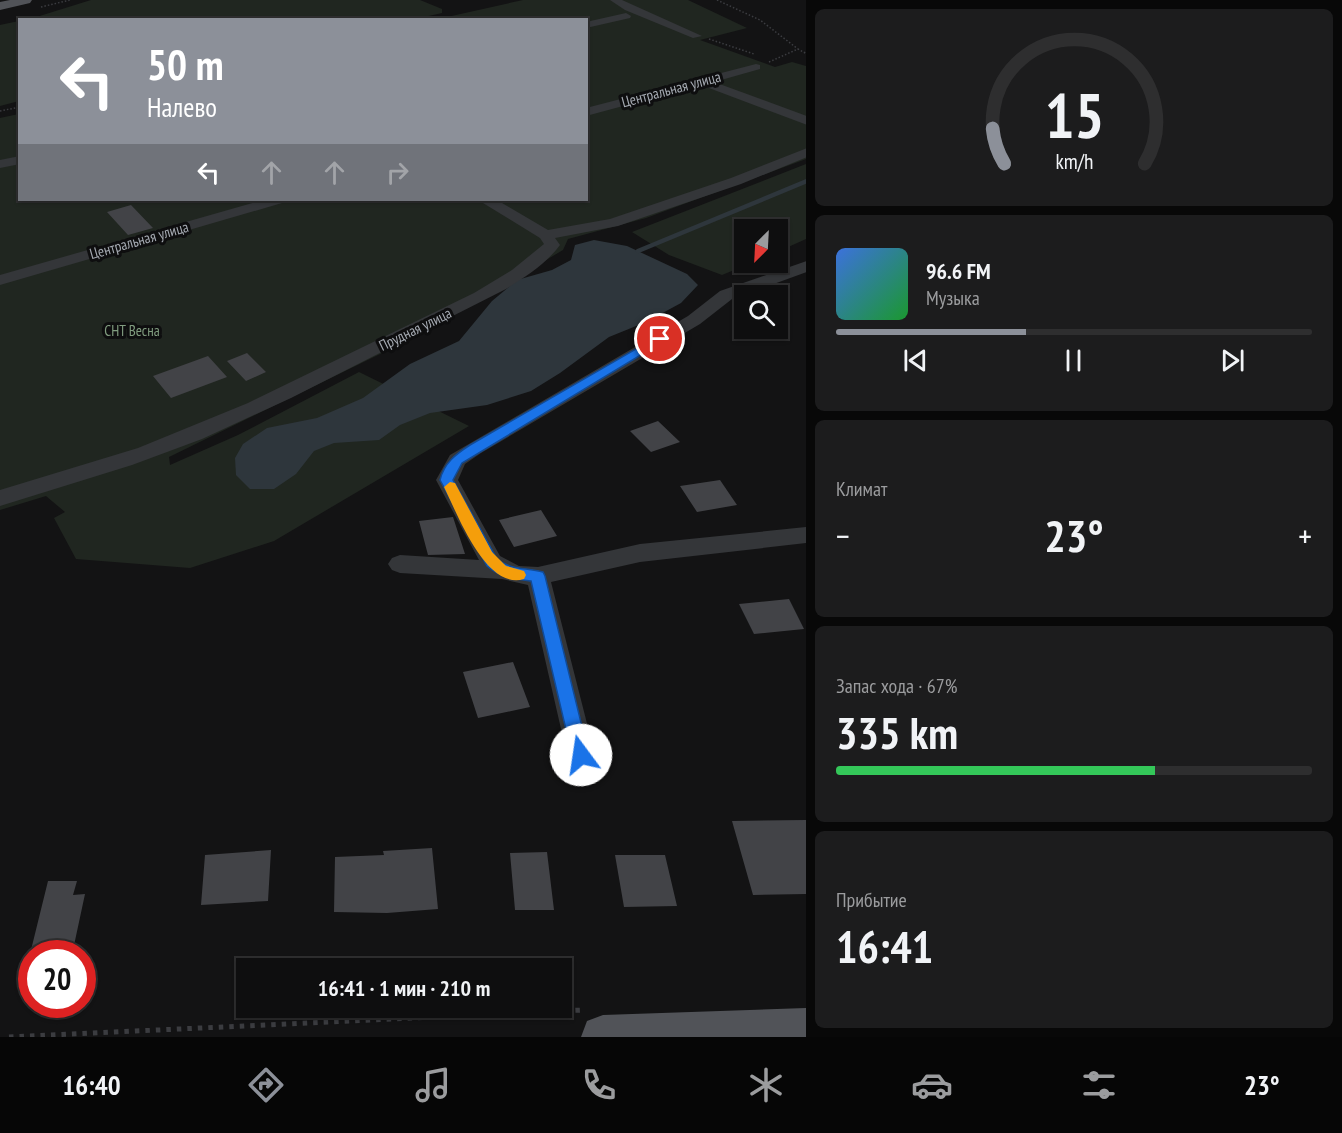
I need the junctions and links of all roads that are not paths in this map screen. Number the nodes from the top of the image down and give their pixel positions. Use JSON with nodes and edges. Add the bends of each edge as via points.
{"nodes":[{"id":1,"x":26,"y":0,"type":"edge"},
{"id":2,"x":615,"y":0,"type":"edge"},
{"id":3,"x":0,"y":6,"type":"edge"},
{"id":4,"x":626,"y":16,"type":"dead end"},
{"id":5,"x":588,"y":25,"type":"edge"},
{"id":6,"x":697,"y":36,"type":"road end"},
{"id":7,"x":756,"y":67,"type":"road end"},
{"id":8,"x":701,"y":81,"type":"junction"},
{"id":9,"x":588,"y":111,"type":"edge"},
{"id":10,"x":806,"y":121,"type":"edge"},
{"id":11,"x":806,"y":152,"type":"edge"},
{"id":12,"x":18,"y":160,"type":"edge"},
{"id":13,"x":0,"y":164,"type":"edge"},
{"id":14,"x":274,"y":201,"type":"edge"},
{"id":15,"x":490,"y":201,"type":"edge"},
{"id":16,"x":545,"y":235,"type":"junction"},
{"id":17,"x":806,"y":266,"type":"edge"},
{"id":18,"x":0,"y":280,"type":"edge"},
{"id":19,"x":0,"y":498,"type":"edge"},
{"id":20,"x":806,"y":535,"type":"edge"},
{"id":21,"x":400,"y":564,"type":"dead end"},
{"id":22,"x":501,"y":570,"type":"junction"},
{"id":23,"x":538,"y":576,"type":"junction"},
{"id":24,"x":581,"y":755,"type":"dead end"},
{"id":25,"x":598,"y":1023,"type":"edge"},
{"id":26,"x":806,"y":1030,"type":"edge"}],
"edges":[{"from":1,"to":3,"type":"main road"},
{"from":2,"to":6,"type":"street"},
{"from":4,"to":5,"type":"street"},
{"from":7,"to":8,"type":"street","name":"Центральная улица"},
{"from":8,"to":9,"type":"street","name":"Центральная улица"},
{"from":8,"to":10,"type":"street"},
{"from":11,"to":16,"type":"street","via":[[613,223]]},
{"from":12,"to":13,"type":"street"},
{"from":14,"to":18,"type":"street","name":"Центральная улица"},
{"from":15,"to":16,"type":"street"},
{"from":16,"to":19,"type":"street","name":"Прудная улица","via":[[552,245],[523,272],[267,402],[163,447]]},
{"from":17,"to":22,"type":"street","via":[[726,295],[694,320],[457,460],[447,480],[487,555]]},
{"from":20,"to":23,"type":"street","via":[[640,553]]},
{"from":21,"to":22,"type":"street"},
{"from":22,"to":23,"type":"street"},
{"from":23,"to":24,"type":"street"},
{"from":25,"to":26,"type":"main road"}]}
